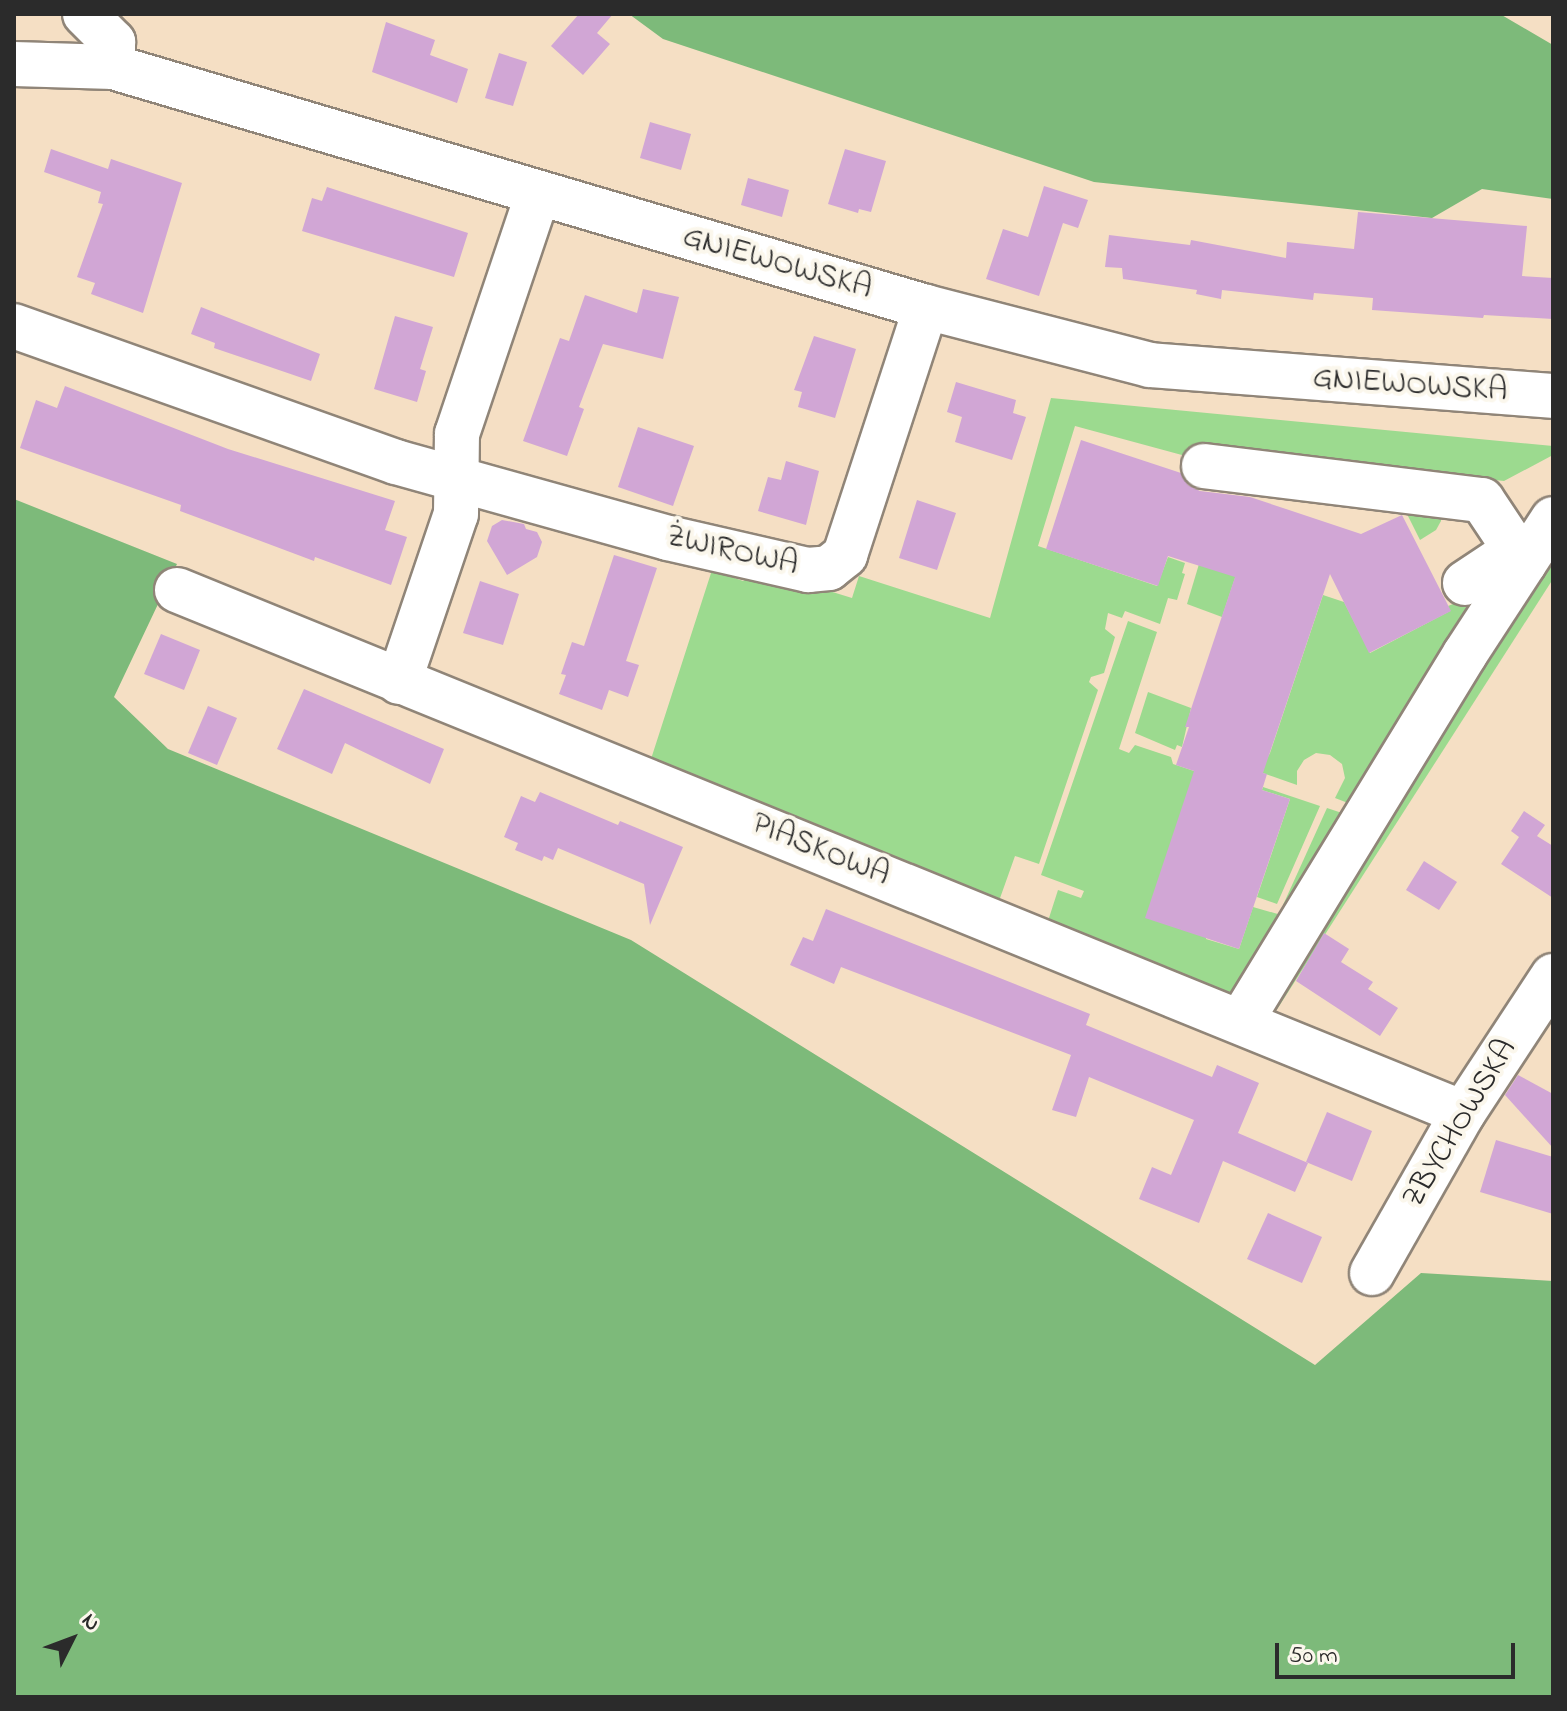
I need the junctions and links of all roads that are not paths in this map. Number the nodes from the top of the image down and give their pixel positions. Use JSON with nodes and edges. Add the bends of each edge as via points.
{"nodes":[{"id":1,"x":85,"y":14,"type":"edge"},
{"id":2,"x":14,"y":64,"type":"edge"},
{"id":3,"x":113,"y":67,"type":"junction"},
{"id":4,"x":538,"y":194,"type":"junction"},
{"id":5,"x":926,"y":307,"type":"junction"},
{"id":6,"x":14,"y":326,"type":"edge"},
{"id":7,"x":1553,"y":396,"type":"edge"},
{"id":8,"x":1204,"y":466,"type":"dead end"},
{"id":9,"x":457,"y":478,"type":"junction"},
{"id":10,"x":1553,"y":519,"type":"edge"},
{"id":11,"x":1520,"y":556,"type":"junction"},
{"id":12,"x":1465,"y":583,"type":"dead end"},
{"id":13,"x":177,"y":590,"type":"dead end"},
{"id":14,"x":399,"y":682,"type":"junction"},
{"id":15,"x":1553,"y":976,"type":"edge"},
{"id":16,"x":1241,"y":1021,"type":"junction"},
{"id":17,"x":1463,"y":1113,"type":"junction"},
{"id":18,"x":1372,"y":1273,"type":"dead end"}],
"edges":[{"from":1,"to":3,"type":"street","via":[[113,42]]},
{"from":2,"to":3,"type":"street","name":"GNIEWOWSKA"},
{"from":3,"to":4,"type":"street","name":"GNIEWOWSKA"},
{"from":4,"to":5,"type":"street","name":"GNIEWOWSKA"},
{"from":4,"to":9,"type":"street","via":[[457,434]]},
{"from":5,"to":7,"type":"street","name":"GNIEWOWSKA","via":[[1150,365]]},
{"from":5,"to":9,"type":"street","name":"ŻWIROWA","via":[[845,555],[829,568],[808,570],[668,538]]},
{"from":6,"to":9,"type":"street","name":"ŻWIROWA","via":[[396,462]]},
{"from":8,"to":11,"type":"street","via":[[1482,500]]},
{"from":9,"to":14,"type":"street","via":[[456,514]]},
{"from":10,"to":11,"type":"street"},
{"from":11,"to":12,"type":"street"},
{"from":11,"to":16,"type":"street"},
{"from":13,"to":14,"type":"street","name":"PIASKOWA"},
{"from":14,"to":16,"type":"street","name":"PIASKOWA"},
{"from":15,"to":17,"type":"street","name":"ZBYCHOWSKA"},
{"from":16,"to":17,"type":"street","name":"PIASKOWA"},
{"from":17,"to":18,"type":"street","name":"ZBYCHOWSKA"}]}
